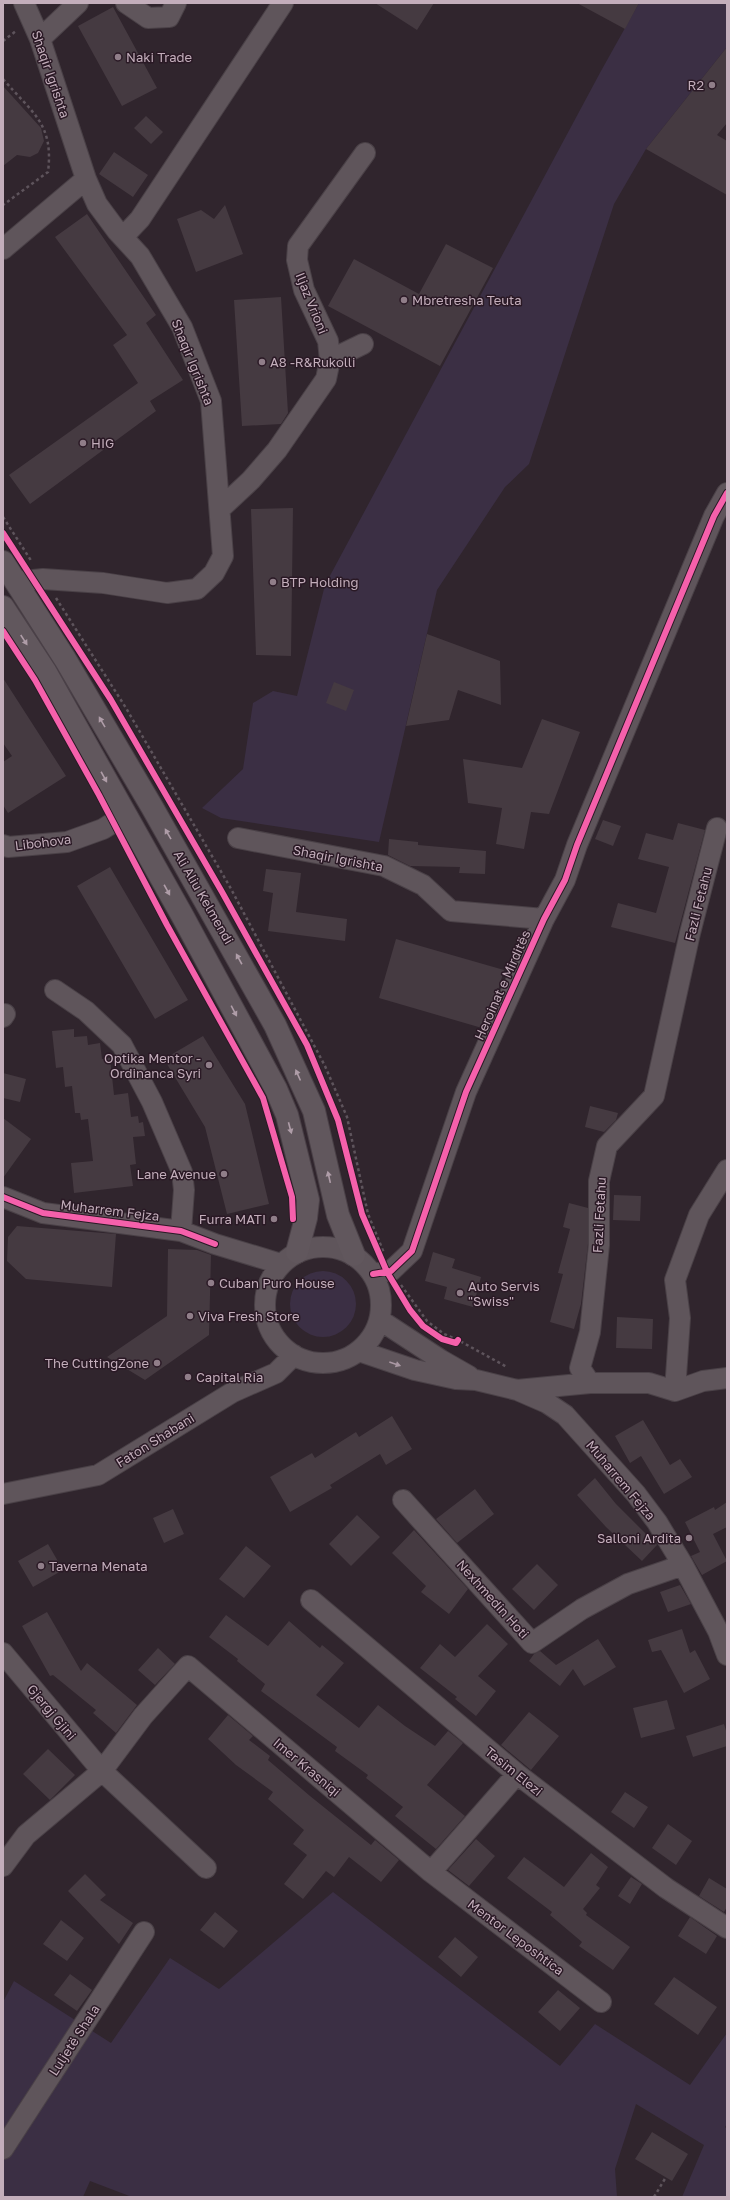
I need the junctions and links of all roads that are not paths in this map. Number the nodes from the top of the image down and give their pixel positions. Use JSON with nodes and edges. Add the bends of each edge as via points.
{"nodes":[{"id":1,"x":24,"y":3,"type":"edge"},
{"id":2,"x":78,"y":3,"type":"edge"},
{"id":3,"x":126,"y":3,"type":"edge"},
{"id":4,"x":176,"y":3,"type":"edge"},
{"id":5,"x":283,"y":3,"type":"edge"},
{"id":6,"x":40,"y":39,"type":"junction"},
{"id":7,"x":365,"y":152,"type":"dead end"},
{"id":8,"x":86,"y":179,"type":"junction"},
{"id":9,"x":123,"y":237,"type":"junction"},
{"id":10,"x":3,"y":249,"type":"edge"},
{"id":11,"x":363,"y":344,"type":"dead end"},
{"id":12,"x":330,"y":360,"type":"junction"},
{"id":13,"x":727,"y":493,"type":"edge"},
{"id":14,"x":220,"y":509,"type":"junction"},
{"id":15,"x":3,"y":562,"type":"edge"},
{"id":16,"x":15,"y":582,"type":"junction"},
{"id":17,"x":3,"y":607,"type":"edge"},
{"id":18,"x":125,"y":815,"type":"junction"},
{"id":19,"x":717,"y":828,"type":"dead end"},
{"id":20,"x":238,"y":838,"type":"dead end"},
{"id":21,"x":3,"y":845,"type":"edge"},
{"id":22,"x":544,"y":919,"type":"junction"},
{"id":23,"x":55,"y":990,"type":"dead end"},
{"id":24,"x":727,"y":1170,"type":"edge"},
{"id":25,"x":3,"y":1197,"type":"edge"},
{"id":26,"x":180,"y":1230,"type":"junction"},
{"id":27,"x":354,"y":1255,"type":"junction"},
{"id":28,"x":289,"y":1258,"type":"junction"},
{"id":29,"x":380,"y":1273,"type":"junction"},
{"id":30,"x":380,"y":1320,"type":"junction"},
{"id":31,"x":358,"y":1351,"type":"junction"},
{"id":32,"x":294,"y":1355,"type":"junction"},
{"id":33,"x":727,"y":1378,"type":"edge"},
{"id":34,"x":476,"y":1380,"type":"junction"},
{"id":35,"x":590,"y":1383,"type":"junction"},
{"id":36,"x":517,"y":1390,"type":"junction"},
{"id":37,"x":675,"y":1391,"type":"junction"},
{"id":38,"x":3,"y":1494,"type":"edge"},
{"id":39,"x":403,"y":1500,"type":"dead end"},
{"id":40,"x":683,"y":1565,"type":"junction"},
{"id":41,"x":311,"y":1600,"type":"dead end"},
{"id":42,"x":3,"y":1653,"type":"edge"},
{"id":43,"x":727,"y":1655,"type":"edge"},
{"id":44,"x":102,"y":1771,"type":"junction"},
{"id":45,"x":517,"y":1774,"type":"junction"},
{"id":46,"x":3,"y":1866,"type":"edge"},
{"id":47,"x":206,"y":1868,"type":"dead end"},
{"id":48,"x":432,"y":1872,"type":"junction"},
{"id":49,"x":727,"y":1928,"type":"edge"},
{"id":50,"x":144,"y":1932,"type":"dead end"},
{"id":51,"x":601,"y":2002,"type":"dead end"},
{"id":52,"x":3,"y":2149,"type":"edge"}],
"edges":[{"from":1,"to":6,"type":"street","name":"Shaqir Igrishta"},
{"from":2,"to":6,"type":"street"},
{"from":3,"to":4,"type":"street","via":[[148,18],[169,17]]},
{"from":5,"to":9,"type":"street","via":[[140,219]]},
{"from":6,"to":8,"type":"street","name":"Shaqir Igrishta"},
{"from":7,"to":12,"type":"street","name":"Iljaz Vrioni","via":[[298,246],[296,260],[304,290],[328,341]]},
{"from":8,"to":9,"type":"street","name":"Shaqir Igrishta","via":[[97,204]]},
{"from":8,"to":10,"type":"street"},
{"from":9,"to":14,"type":"street","name":"Shaqir Igrishta","via":[[140,256],[182,328],[212,401]]},
{"from":11,"to":12,"type":"street"},
{"from":12,"to":14,"type":"street","name":"Iljaz Vrioni","via":[[326,379],[278,450]]},
{"from":13,"to":22,"type":"street","name":"Heroinat e Mirditës","via":[[714,516],[565,880]]},
{"from":14,"to":16,"type":"street","name":"Shaqir Igrishta","via":[[223,556],[214,572],[197,590],[166,593],[104,583],[43,579]]},
{"from":15,"to":16,"type":"main road","name":"Ali Aliu Kelmendi"},
{"from":27,"to":16,"type":"main road","name":"Ali Aliu Kelmendi","one_way":true,"via":[[338,1215],[314,1111],[275,1025],[148,800],[65,659]]},
{"from":17,"to":18,"type":"main road","one_way":true,"via":[[45,671]]},
{"from":18,"to":21,"type":"street","name":"Libohova","via":[[103,829],[66,842],[8,847]]},
{"from":18,"to":28,"type":"main road","one_way":true,"via":[[272,1082],[287,1115],[308,1200],[306,1218]]},
{"from":19,"to":35,"type":"street","name":"Fazli Fetahu","via":[[690,934],[654,1096],[607,1146],[601,1174],[599,1245],[590,1332],[580,1368]]},
{"from":20,"to":22,"type":"street","name":"Shaqir Igrishta","via":[[384,866],[423,885],[451,911]]},
{"from":22,"to":29,"type":"street","name":"Heroinat e Mirditës","via":[[466,1092],[412,1251],[402,1262]]},
{"from":23,"to":26,"type":"street","via":[[86,1011],[122,1045],[152,1102],[182,1172],[184,1190]]},
{"from":24,"to":37,"type":"street","via":[[699,1215],[675,1280],[680,1318]]},
{"from":25,"to":26,"type":"street","name":"Muharrem Fejza","via":[[43,1213]]},
{"from":26,"to":28,"type":"street","name":"Muharrem Fejza","via":[[215,1244]]},
{"from":27,"to":28,"type":"street","via":[[329,1246],[313,1247]]},
{"from":27,"to":29,"type":"street"},
{"from":28,"to":32,"type":"street","via":[[267,1286],[265,1313],[275,1337]]},
{"from":29,"to":30,"type":"street"},
{"from":30,"to":31,"type":"street","via":[[370,1339]]},
{"from":30,"to":34,"type":"street","name":"Muharrem Fejza"},
{"from":31,"to":32,"type":"street","via":[[330,1363],[308,1361]]},
{"from":31,"to":34,"type":"street","name":"Muharrem Fejza","one_way":true,"via":[[415,1370],[456,1380]]},
{"from":32,"to":38,"type":"street","name":"Faton Shabani","via":[[276,1373],[233,1392],[98,1475]]},
{"from":33,"to":37,"type":"street","via":[[702,1381]]},
{"from":34,"to":36,"type":"street","name":"Muharrem Fejza"},
{"from":35,"to":36,"type":"street"},
{"from":35,"to":37,"type":"street","via":[[648,1383]]},
{"from":36,"to":40,"type":"street","name":"Muharrem Fejza","via":[[547,1403],[565,1415],[636,1494],[657,1522]]},
{"from":39,"to":40,"type":"street","name":"Nexhmedin Hoti","via":[[532,1642],[582,1608],[628,1584]]},
{"from":40,"to":43,"type":"street","name":"Muharrem Fejza","via":[[718,1631]]},
{"from":41,"to":45,"type":"street","name":"Tasim Elezi"},
{"from":42,"to":44,"type":"street","name":"Gjergj Gjini"},
{"from":44,"to":46,"type":"street","name":"Imer Krasniqi","via":[[26,1835]]},
{"from":44,"to":47,"type":"street"},
{"from":44,"to":48,"type":"street","name":"Imer Krasniqi","via":[[143,1716],[188,1666]]},
{"from":45,"to":48,"type":"street"},
{"from":45,"to":49,"type":"street","name":"Tasim Elezi","via":[[666,1888]]},
{"from":48,"to":51,"type":"street","name":"Mentor Leposhtica"},
{"from":50,"to":52,"type":"street","name":"Luljetë Shala"}]}
